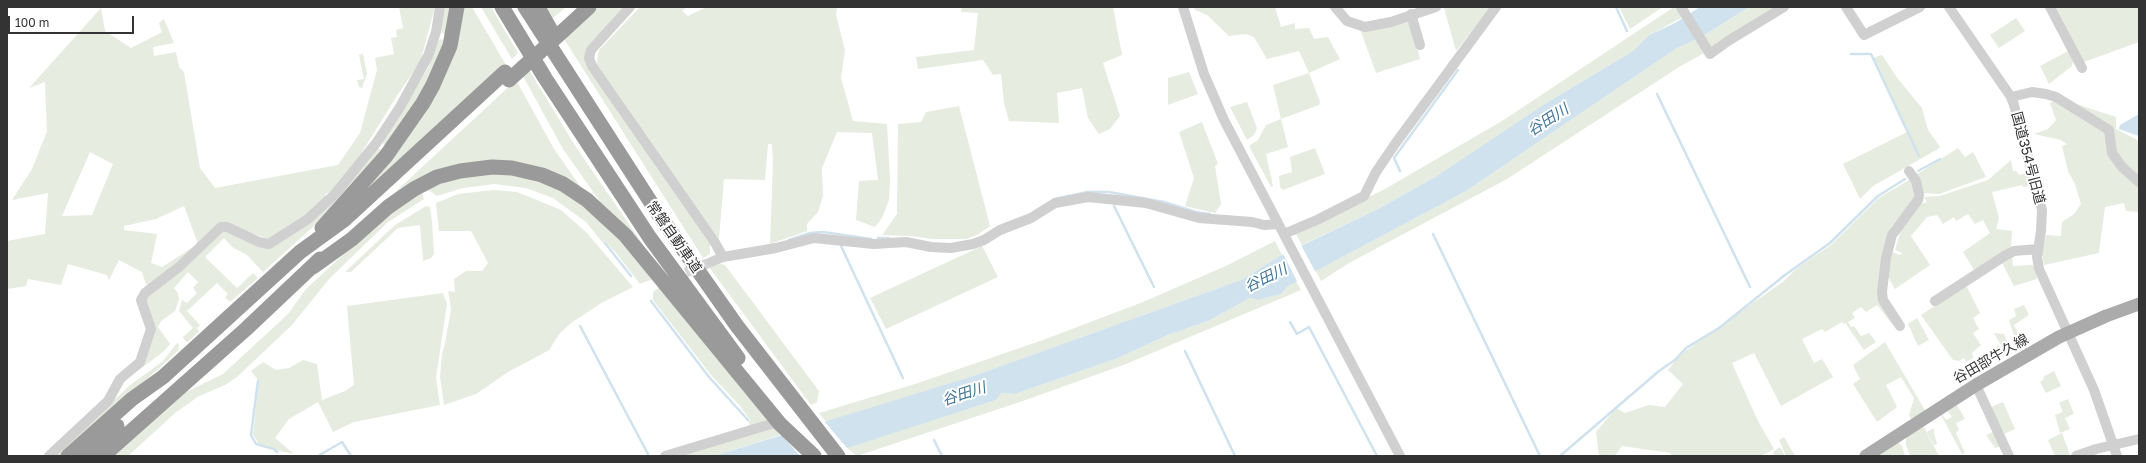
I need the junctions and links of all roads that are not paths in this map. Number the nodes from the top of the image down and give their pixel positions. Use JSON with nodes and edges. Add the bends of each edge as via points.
{"nodes":[{"id":1,"x":440,"y":7,"type":"edge"},
{"id":2,"x":457,"y":7,"type":"edge"},
{"id":3,"x":502,"y":7,"type":"edge"},
{"id":4,"x":525,"y":7,"type":"edge"},
{"id":5,"x":538,"y":7,"type":"edge"},
{"id":6,"x":576,"y":7,"type":"edge"},
{"id":7,"x":589,"y":7,"type":"edge"},
{"id":8,"x":630,"y":7,"type":"edge"},
{"id":9,"x":1183,"y":7,"type":"edge"},
{"id":10,"x":1335,"y":7,"type":"edge"},
{"id":11,"x":1436,"y":7,"type":"edge"},
{"id":12,"x":1496,"y":7,"type":"edge"},
{"id":13,"x":1681,"y":7,"type":"edge"},
{"id":14,"x":1784,"y":7,"type":"edge"},
{"id":15,"x":1846,"y":7,"type":"edge"},
{"id":16,"x":1920,"y":7,"type":"edge"},
{"id":17,"x":1949,"y":7,"type":"edge"},
{"id":18,"x":2050,"y":7,"type":"edge"},
{"id":19,"x":1411,"y":14,"type":"junction"},
{"id":20,"x":561,"y":27,"type":"junction"},
{"id":21,"x":1420,"y":45,"type":"dead end"},
{"id":22,"x":2082,"y":68,"type":"dead end"},
{"id":23,"x":507,"y":76,"type":"junction"},
{"id":24,"x":2010,"y":97,"type":"junction"},
{"id":25,"x":1909,"y":171,"type":"dead end"},
{"id":26,"x":2139,"y":182,"type":"edge"},
{"id":27,"x":659,"y":215,"type":"junction"},
{"id":28,"x":1278,"y":224,"type":"junction"},
{"id":29,"x":1284,"y":235,"type":"junction"},
{"id":30,"x":2038,"y":249,"type":"junction"},
{"id":31,"x":300,"y":252,"type":"junction"},
{"id":32,"x":723,"y":257,"type":"junction"},
{"id":33,"x":711,"y":262,"type":"tunnel mouth"},
{"id":34,"x":313,"y":267,"type":"junction"},
{"id":35,"x":1935,"y":301,"type":"dead end"},
{"id":36,"x":2139,"y":304,"type":"edge"},
{"id":37,"x":1900,"y":326,"type":"dead end"},
{"id":38,"x":2067,"y":334,"type":"junction"},
{"id":39,"x":162,"y":377,"type":"junction"},
{"id":40,"x":1976,"y":385,"type":"junction"},
{"id":41,"x":780,"y":424,"type":"junction"},
{"id":42,"x":2139,"y":439,"type":"edge"},
{"id":43,"x":2114,"y":444,"type":"junction"},
{"id":44,"x":49,"y":456,"type":"edge"},
{"id":45,"x":68,"y":456,"type":"edge"},
{"id":46,"x":85,"y":456,"type":"edge"},
{"id":47,"x":103,"y":456,"type":"edge"},
{"id":48,"x":665,"y":456,"type":"edge"},
{"id":49,"x":814,"y":456,"type":"edge"},
{"id":50,"x":838,"y":456,"type":"edge"},
{"id":51,"x":1400,"y":456,"type":"edge"},
{"id":52,"x":1866,"y":456,"type":"edge"},
{"id":53,"x":2009,"y":456,"type":"edge"},
{"id":54,"x":2076,"y":456,"type":"edge"},
{"id":55,"x":2117,"y":456,"type":"edge"}],
"edges":[{"from":1,"to":44,"type":"street","via":[[436,32],[428,56],[409,90],[377,142],[335,194],[308,219],[269,244],[259,242],[227,226],[221,227],[179,267],[146,293],[141,300],[151,329],[140,362],[120,379],[108,401]]},
{"from":2,"to":31,"type":"highway","via":[[450,46],[440,70],[410,124],[386,156]]},
{"from":3,"to":41,"type":"highway","name":"常磐自動車道","via":[[545,78],[650,238],[722,337]]},
{"from":4,"to":27,"type":"highway","name":"常磐自動車道"},
{"from":5,"to":27,"type":"highway"},
{"from":6,"to":20,"type":"highway"},
{"from":7,"to":20,"type":"highway"},
{"from":8,"to":32,"type":"street","via":[[591,50],[589,58]]},
{"from":9,"to":28,"type":"street","via":[[1193,43],[1214,98]]},
{"from":10,"to":19,"type":"street","via":[[1347,21],[1365,27],[1391,22]]},
{"from":11,"to":19,"type":"street"},
{"from":12,"to":29,"type":"street","via":[[1395,144],[1364,196]]},
{"from":13,"to":14,"type":"street","via":[[1710,54]]},
{"from":15,"to":16,"type":"street","via":[[1864,35]]},
{"from":17,"to":24,"type":"street","name":"国道354号旧道"},
{"from":18,"to":22,"type":"street"},
{"from":19,"to":21,"type":"street"},
{"from":20,"to":23,"type":"highway","bridge":true},
{"from":23,"to":31,"type":"highway","via":[[344,220]]},
{"from":23,"to":34,"type":"highway","via":[[345,231]]},
{"from":24,"to":26,"type":"street","via":[[2032,92],[2056,97],[2109,130],[2112,153],[2122,167]]},
{"from":24,"to":30,"type":"street","name":"国道354号旧道","via":[[2024,136],[2039,194],[2042,221]]},
{"from":25,"to":37,"type":"street","via":[[1916,181],[1918,200],[1892,235],[1882,284],[1883,300]]},
{"from":27,"to":50,"type":"highway","name":"常磐自動車道","via":[[737,326]]},
{"from":28,"to":29,"type":"street"},
{"from":28,"to":32,"type":"street","via":[[1264,225],[1199,218],[1146,203],[1088,197],[1056,203],[984,240],[951,248],[906,242],[874,244],[814,238],[776,248]]},
{"from":29,"to":51,"type":"street"},
{"from":30,"to":35,"type":"street","via":[[2014,251],[2006,255]]},
{"from":30,"to":38,"type":"street","name":"国道354号旧道","via":[[2041,275]]},
{"from":31,"to":39,"type":"highway"},
{"from":32,"to":33,"type":"street"},
{"from":34,"to":41,"type":"highway","via":[[352,239],[388,207],[414,189],[437,178],[460,170],[482,167],[512,168],[542,175],[563,184],[588,200],[625,235]]},
{"from":34,"to":47,"type":"highway"},
{"from":36,"to":38,"type":"main road","name":"谷田部牛久線"},
{"from":38,"to":40,"type":"main road","name":"谷田部牛久線"},
{"from":38,"to":43,"type":"street","name":"国道354号旧道","via":[[2094,390]]},
{"from":39,"to":45,"type":"highway","via":[[132,399]]},
{"from":39,"to":46,"type":"highway","via":[[137,407]]},
{"from":40,"to":52,"type":"main road","name":"谷田部牛久線"},
{"from":40,"to":53,"type":"street"},
{"from":41,"to":48,"type":"street"},
{"from":41,"to":49,"type":"highway","name":"常磐自動車道"},
{"from":42,"to":43,"type":"street"},
{"from":43,"to":54,"type":"street"},
{"from":43,"to":55,"type":"street","name":"国道354号旧道"}]}
